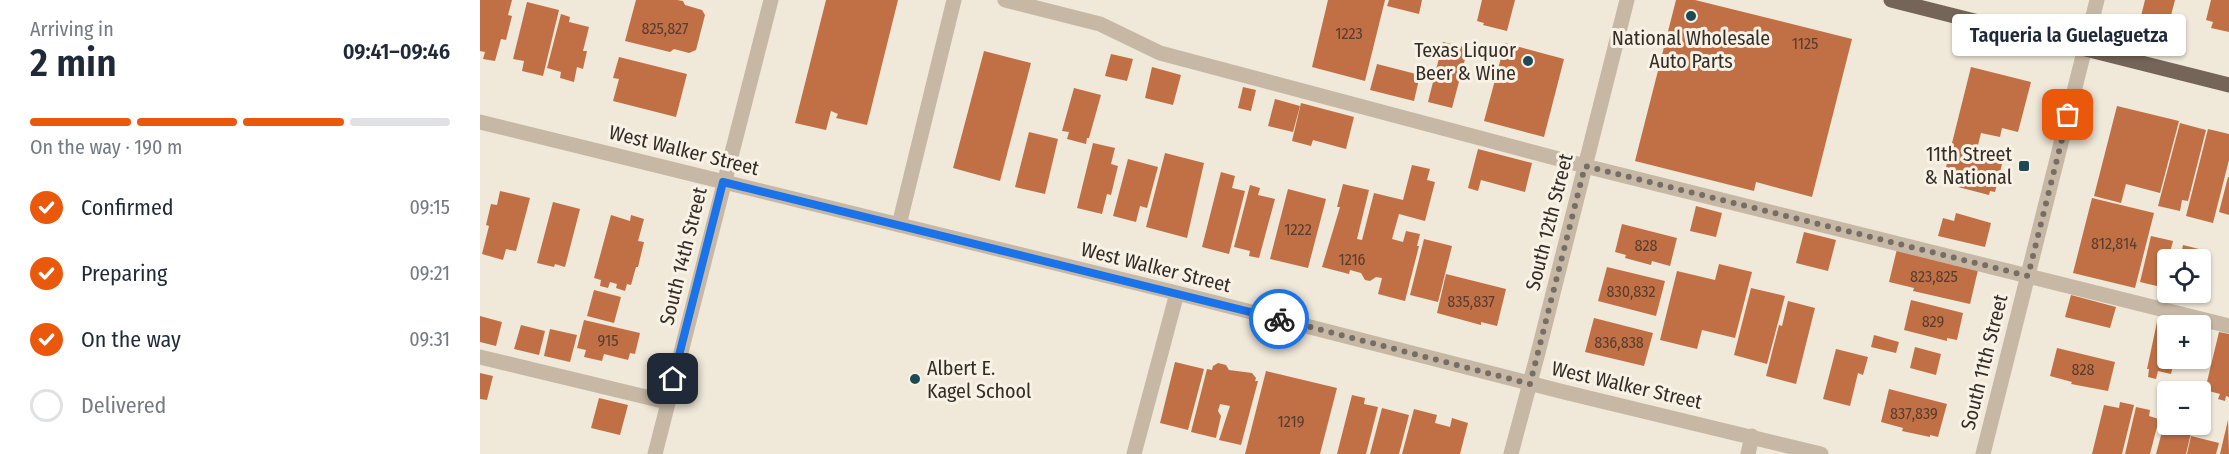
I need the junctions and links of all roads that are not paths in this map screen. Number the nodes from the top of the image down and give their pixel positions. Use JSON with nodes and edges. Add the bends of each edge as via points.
{"nodes":[{"id":1,"x":771,"y":0,"type":"edge"},
{"id":2,"x":954,"y":0,"type":"edge"},
{"id":3,"x":1005,"y":0,"type":"edge"},
{"id":4,"x":1627,"y":0,"type":"edge"},
{"id":5,"x":1891,"y":0,"type":"edge"},
{"id":6,"x":2097,"y":0,"type":"edge"},
{"id":7,"x":2085,"y":49,"type":"junction"},
{"id":8,"x":2229,"y":85,"type":"edge"},
{"id":9,"x":480,"y":122,"type":"edge"},
{"id":10,"x":1585,"y":166,"type":"junction"},
{"id":11,"x":723,"y":182,"type":"junction"},
{"id":12,"x":899,"y":225,"type":"junction"},
{"id":13,"x":2028,"y":276,"type":"junction"},
{"id":14,"x":1177,"y":293,"type":"junction"},
{"id":15,"x":2229,"y":326,"type":"edge"},
{"id":16,"x":480,"y":357,"type":"edge"},
{"id":17,"x":1530,"y":384,"type":"junction"},
{"id":18,"x":667,"y":402,"type":"junction"},
{"id":19,"x":1752,"y":436,"type":"junction"},
{"id":20,"x":655,"y":454,"type":"edge"},
{"id":21,"x":1134,"y":454,"type":"edge"},
{"id":22,"x":1511,"y":454,"type":"edge"},
{"id":23,"x":1748,"y":454,"type":"edge"},
{"id":24,"x":1821,"y":454,"type":"edge"},
{"id":25,"x":1983,"y":454,"type":"edge"}],
"edges":[{"from":1,"to":11,"type":"street","name":"South 14th Street"},
{"from":2,"to":12,"type":"street"},
{"from":3,"to":10,"type":"street","via":[[1100,24],[1160,53]]},
{"from":4,"to":10,"type":"street","name":"South 12th Street"},
{"from":5,"to":7,"type":"main road"},
{"from":6,"to":7,"type":"street","name":"South 11th Street"},
{"from":7,"to":8,"type":"main road"},
{"from":7,"to":13,"type":"street","name":"South 11th Street"},
{"from":9,"to":11,"type":"street","name":"West Walker Street"},
{"from":10,"to":13,"type":"street"},
{"from":10,"to":17,"type":"street","name":"South 12th Street"},
{"from":11,"to":12,"type":"street","name":"West Walker Street"},
{"from":11,"to":18,"type":"street","name":"South 14th Street"},
{"from":12,"to":14,"type":"street","name":"West Walker Street"},
{"from":13,"to":15,"type":"street"},
{"from":13,"to":25,"type":"street","name":"South 11th Street"},
{"from":14,"to":17,"type":"street","name":"West Walker Street"},
{"from":14,"to":21,"type":"street"},
{"from":16,"to":18,"type":"street"},
{"from":17,"to":19,"type":"street","name":"West Walker Street"},
{"from":17,"to":22,"type":"street","name":"South 12th Street"},
{"from":18,"to":20,"type":"street","name":"South 14th Street"},
{"from":19,"to":23,"type":"street"},
{"from":19,"to":24,"type":"street","name":"West Walker Street"}]}
